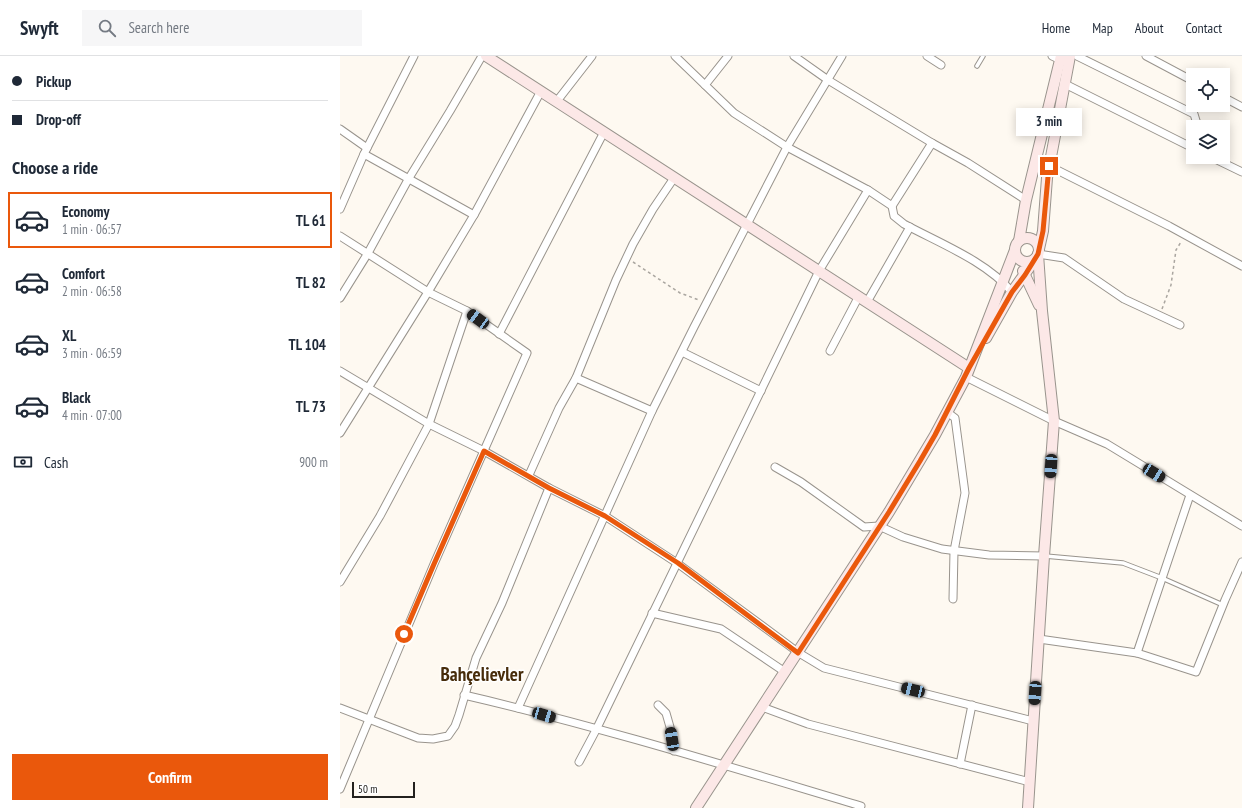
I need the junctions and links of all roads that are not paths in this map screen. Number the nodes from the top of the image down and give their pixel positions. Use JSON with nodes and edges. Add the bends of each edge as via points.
{"nodes":[{"id":1,"x":414,"y":56,"type":"edge"},
{"id":2,"x":482,"y":56,"type":"edge"},
{"id":3,"x":592,"y":56,"type":"edge"},
{"id":4,"x":675,"y":56,"type":"edge"},
{"id":5,"x":728,"y":56,"type":"edge"},
{"id":6,"x":794,"y":56,"type":"edge"},
{"id":7,"x":842,"y":56,"type":"edge"},
{"id":8,"x":927,"y":56,"type":"edge"},
{"id":9,"x":983,"y":56,"type":"edge"},
{"id":10,"x":1077,"y":56,"type":"edge"},
{"id":11,"x":1146,"y":56,"type":"edge"},
{"id":12,"x":492,"y":57,"type":"edge"},
{"id":13,"x":1062,"y":58,"type":"edge"},
{"id":14,"x":941,"y":65,"type":"dead end"},
{"id":15,"x":977,"y":66,"type":"dead end"},
{"id":16,"x":1186,"y":77,"type":"edge"},
{"id":17,"x":828,"y":80,"type":"junction"},
{"id":18,"x":1065,"y":84,"type":"junction"},
{"id":19,"x":706,"y":85,"type":"junction"},
{"id":20,"x":541,"y":91,"type":"junction"},
{"id":21,"x":556,"y":101,"type":"junction"},
{"id":22,"x":1230,"y":101,"type":"edge"},
{"id":23,"x":1242,"y":107,"type":"edge"},
{"id":24,"x":1196,"y":120,"type":"edge"},
{"id":25,"x":340,"y":128,"type":"edge"},
{"id":26,"x":604,"y":132,"type":"junction"},
{"id":27,"x":932,"y":143,"type":"junction"},
{"id":28,"x":1186,"y":144,"type":"edge"},
{"id":29,"x":787,"y":147,"type":"junction"},
{"id":30,"x":365,"y":151,"type":"junction"},
{"id":31,"x":1225,"y":164,"type":"edge"},
{"id":32,"x":1049,"y":166,"type":"junction"},
{"id":33,"x":1242,"y":172,"type":"edge"},
{"id":34,"x":409,"y":178,"type":"junction"},
{"id":35,"x":674,"y":178,"type":"junction"},
{"id":36,"x":868,"y":190,"type":"junction"},
{"id":37,"x":1026,"y":200,"type":"junction"},
{"id":38,"x":892,"y":206,"type":"junction"},
{"id":39,"x":340,"y":209,"type":"edge"},
{"id":40,"x":474,"y":215,"type":"junction"},
{"id":41,"x":746,"y":224,"type":"junction"},
{"id":42,"x":910,"y":227,"type":"junction"},
{"id":43,"x":340,"y":236,"type":"edge"},
{"id":44,"x":1018,"y":250,"type":"junction"},
{"id":45,"x":368,"y":253,"type":"junction"},
{"id":46,"x":1038,"y":254,"type":"junction"},
{"id":47,"x":1242,"y":266,"type":"edge"},
{"id":48,"x":819,"y":271,"type":"junction"},
{"id":49,"x":1025,"y":275,"type":"junction"},
{"id":50,"x":1002,"y":281,"type":"junction"},
{"id":51,"x":428,"y":292,"type":"junction"},
{"id":52,"x":1012,"y":292,"type":"junction"},
{"id":53,"x":340,"y":298,"type":"edge"},
{"id":54,"x":863,"y":299,"type":"junction"},
{"id":55,"x":1042,"y":310,"type":"junction"},
{"id":56,"x":467,"y":311,"type":"junction"},
{"id":57,"x":1180,"y":326,"type":"dead end"},
{"id":58,"x":499,"y":334,"type":"junction"},
{"id":59,"x":830,"y":351,"type":"dead end"},
{"id":60,"x":682,"y":352,"type":"junction"},
{"id":61,"x":340,"y":370,"type":"edge"},
{"id":62,"x":968,"y":372,"type":"junction"},
{"id":63,"x":576,"y":378,"type":"junction"},
{"id":64,"x":368,"y":388,"type":"junction"},
{"id":65,"x":761,"y":391,"type":"junction"},
{"id":66,"x":652,"y":412,"type":"junction"},
{"id":67,"x":947,"y":412,"type":"junction"},
{"id":68,"x":1054,"y":421,"type":"junction"},
{"id":69,"x":429,"y":424,"type":"junction"},
{"id":70,"x":340,"y":433,"type":"edge"},
{"id":71,"x":484,"y":451,"type":"junction"},
{"id":72,"x":775,"y":467,"type":"dead end"},
{"id":73,"x":529,"y":475,"type":"junction"},
{"id":74,"x":549,"y":488,"type":"junction"},
{"id":75,"x":1190,"y":495,"type":"junction"},
{"id":76,"x":605,"y":516,"type":"junction"},
{"id":77,"x":879,"y":526,"type":"junction"},
{"id":78,"x":1242,"y":526,"type":"edge"},
{"id":79,"x":954,"y":551,"type":"junction"},
{"id":80,"x":1044,"y":556,"type":"junction"},
{"id":81,"x":1242,"y":562,"type":"edge"},
{"id":82,"x":678,"y":563,"type":"junction"},
{"id":83,"x":1162,"y":578,"type":"junction"},
{"id":84,"x":340,"y":582,"type":"edge"},
{"id":85,"x":953,"y":598,"type":"dead end"},
{"id":86,"x":1223,"y":605,"type":"junction"},
{"id":87,"x":652,"y":613,"type":"junction"},
{"id":88,"x":1039,"y":638,"type":"junction"},
{"id":89,"x":798,"y":653,"type":"junction"},
{"id":90,"x":1137,"y":653,"type":"junction"},
{"id":91,"x":786,"y":672,"type":"junction"},
{"id":92,"x":464,"y":696,"type":"junction"},
{"id":93,"x":658,"y":705,"type":"dead end"},
{"id":94,"x":972,"y":705,"type":"junction"},
{"id":95,"x":762,"y":707,"type":"junction"},
{"id":96,"x":340,"y":708,"type":"edge"},
{"id":97,"x":518,"y":708,"type":"junction"},
{"id":98,"x":368,"y":720,"type":"junction"},
{"id":99,"x":1033,"y":721,"type":"junction"},
{"id":100,"x":596,"y":730,"type":"junction"},
{"id":101,"x":674,"y":751,"type":"junction"},
{"id":102,"x":579,"y":762,"type":"dead end"},
{"id":103,"x":960,"y":764,"type":"junction"},
{"id":104,"x":724,"y":765,"type":"junction"},
{"id":105,"x":1030,"y":782,"type":"junction"},
{"id":106,"x":340,"y":789,"type":"edge"},
{"id":107,"x":861,"y":806,"type":"dead end"},
{"id":108,"x":696,"y":808,"type":"edge"},
{"id":109,"x":1028,"y":808,"type":"edge"}],
"edges":[{"from":1,"to":30,"type":"street"},
{"from":2,"to":34,"type":"street"},
{"from":3,"to":21,"type":"street"},
{"from":4,"to":19,"type":"street"},
{"from":5,"to":19,"type":"street"},
{"from":6,"to":17,"type":"street"},
{"from":7,"to":17,"type":"street"},
{"from":8,"to":14,"type":"street"},
{"from":9,"to":15,"type":"lane"},
{"from":10,"to":24,"type":"street","via":[[1194,114]]},
{"from":11,"to":16,"type":"street"},
{"from":12,"to":20,"type":"street"},
{"from":13,"to":18,"type":"street"},
{"from":13,"to":37,"type":"street"},
{"from":17,"to":27,"type":"street"},
{"from":17,"to":29,"type":"street"},
{"from":18,"to":28,"type":"street"},
{"from":18,"to":32,"type":"street"},
{"from":19,"to":29,"type":"street","via":[[734,113]]},
{"from":20,"to":21,"type":"street"},
{"from":20,"to":40,"type":"street"},
{"from":21,"to":26,"type":"street"},
{"from":22,"to":23,"type":"street"},
{"from":25,"to":30,"type":"street"},
{"from":26,"to":35,"type":"street"},
{"from":26,"to":58,"type":"street"},
{"from":27,"to":37,"type":"street"},
{"from":27,"to":38,"type":"street"},
{"from":29,"to":36,"type":"street"},
{"from":29,"to":41,"type":"street"},
{"from":30,"to":34,"type":"street"},
{"from":30,"to":39,"type":"street"},
{"from":31,"to":33,"type":"street"},
{"from":32,"to":46,"type":"street","via":[[1043,231]]},
{"from":32,"to":47,"type":"street","via":[[1185,234]]},
{"from":34,"to":40,"type":"street"},
{"from":34,"to":45,"type":"street"},
{"from":35,"to":41,"type":"street"},
{"from":35,"to":63,"type":"street","via":[[653,209],[627,258]]},
{"from":36,"to":38,"type":"street"},
{"from":36,"to":48,"type":"street"},
{"from":37,"to":44,"type":"street"},
{"from":38,"to":42,"type":"street","via":[[894,216]]},
{"from":40,"to":51,"type":"street"},
{"from":41,"to":48,"type":"street"},
{"from":41,"to":60,"type":"street"},
{"from":42,"to":50,"type":"street","via":[[977,263]]},
{"from":42,"to":54,"type":"street"},
{"from":43,"to":45,"type":"street"},
{"from":44,"to":46,"type":"street","via":[[1028,262]]},
{"from":44,"to":46,"type":"street","via":[[1027,238],[1032,239],[1035,241]]},
{"from":44,"to":49,"type":"street"},
{"from":44,"to":50,"type":"street"},
{"from":45,"to":51,"type":"street"},
{"from":45,"to":53,"type":"street"},
{"from":46,"to":49,"type":"street"},
{"from":46,"to":55,"type":"street"},
{"from":46,"to":57,"type":"street","via":[[1064,258],[1124,299]]},
{"from":48,"to":54,"type":"street"},
{"from":48,"to":65,"type":"street"},
{"from":49,"to":52,"type":"street"},
{"from":49,"to":55,"type":"street"},
{"from":50,"to":52,"type":"street"},
{"from":50,"to":62,"type":"street"},
{"from":51,"to":56,"type":"street"},
{"from":51,"to":64,"type":"street"},
{"from":52,"to":62,"type":"street"},
{"from":54,"to":59,"type":"street"},
{"from":54,"to":62,"type":"street"},
{"from":55,"to":68,"type":"street"},
{"from":56,"to":58,"type":"street"},
{"from":56,"to":69,"type":"street"},
{"from":58,"to":71,"type":"street","via":[[527,353]]},
{"from":60,"to":65,"type":"street"},
{"from":60,"to":66,"type":"street"},
{"from":61,"to":64,"type":"street"},
{"from":62,"to":67,"type":"street"},
{"from":62,"to":68,"type":"street"},
{"from":63,"to":66,"type":"street"},
{"from":63,"to":73,"type":"street","via":[[559,408]]},
{"from":64,"to":69,"type":"street"},
{"from":64,"to":70,"type":"street"},
{"from":65,"to":82,"type":"street"},
{"from":66,"to":76,"type":"street"},
{"from":67,"to":77,"type":"street"},
{"from":67,"to":79,"type":"street","via":[[955,418],[965,493]]},
{"from":68,"to":75,"type":"street","via":[[1107,444]]},
{"from":68,"to":80,"type":"street"},
{"from":69,"to":71,"type":"street"},
{"from":69,"to":84,"type":"street","via":[[380,516]]},
{"from":71,"to":73,"type":"street"},
{"from":71,"to":98,"type":"street"},
{"from":72,"to":77,"type":"street","via":[[801,482],[864,527]]},
{"from":73,"to":74,"type":"street"},
{"from":74,"to":76,"type":"street"},
{"from":74,"to":92,"type":"street","via":[[476,658]]},
{"from":75,"to":78,"type":"street"},
{"from":75,"to":83,"type":"street"},
{"from":76,"to":82,"type":"street"},
{"from":76,"to":97,"type":"street"},
{"from":77,"to":79,"type":"street","via":[[903,538]]},
{"from":77,"to":89,"type":"street"},
{"from":79,"to":80,"type":"street","via":[[989,555]]},
{"from":79,"to":85,"type":"street"},
{"from":80,"to":83,"type":"lane","via":[[1123,563]]},
{"from":80,"to":88,"type":"street"},
{"from":81,"to":86,"type":"street"},
{"from":82,"to":87,"type":"street"},
{"from":82,"to":89,"type":"street"},
{"from":83,"to":86,"type":"lane"},
{"from":83,"to":90,"type":"street"},
{"from":86,"to":90,"type":"street","via":[[1196,672]]},
{"from":87,"to":91,"type":"street","via":[[720,629]]},
{"from":87,"to":100,"type":"street"},
{"from":88,"to":90,"type":"street"},
{"from":88,"to":99,"type":"street"},
{"from":89,"to":91,"type":"street"},
{"from":89,"to":94,"type":"street","via":[[824,668]]},
{"from":91,"to":95,"type":"street"},
{"from":92,"to":97,"type":"street"},
{"from":92,"to":98,"type":"street","via":[[455,726],[448,736],[433,740],[418,738]]},
{"from":93,"to":101,"type":"street","via":[[666,713]]},
{"from":94,"to":99,"type":"street"},
{"from":94,"to":103,"type":"street"},
{"from":95,"to":103,"type":"street","via":[[808,724]]},
{"from":95,"to":104,"type":"street"},
{"from":96,"to":98,"type":"street"},
{"from":97,"to":100,"type":"street"},
{"from":98,"to":106,"type":"street"},
{"from":99,"to":105,"type":"street"},
{"from":100,"to":101,"type":"street"},
{"from":100,"to":102,"type":"street"},
{"from":101,"to":104,"type":"street"},
{"from":103,"to":105,"type":"street"},
{"from":104,"to":107,"type":"street"},
{"from":104,"to":108,"type":"street"},
{"from":105,"to":109,"type":"street"}]}
